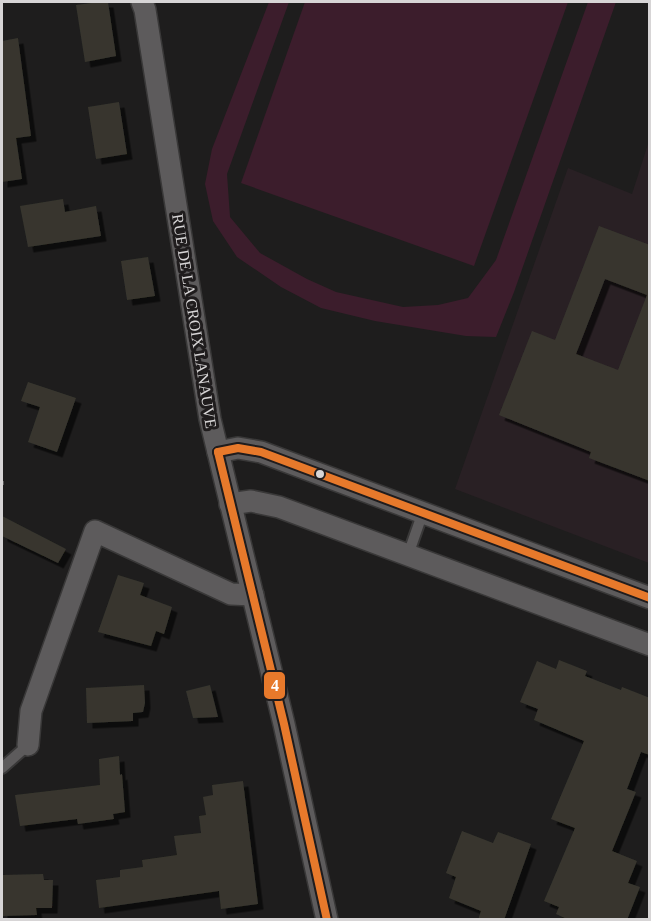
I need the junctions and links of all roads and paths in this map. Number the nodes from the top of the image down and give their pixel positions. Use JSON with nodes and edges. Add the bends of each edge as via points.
{"nodes":[{"id":1,"x":142,"y":2,"type":"edge"},
{"id":2,"x":218,"y":452,"type":"junction"},
{"id":3,"x":230,"y":504,"type":"junction"},
{"id":4,"x":423,"y":512,"type":"junction"},
{"id":5,"x":408,"y":555,"type":"junction"},
{"id":6,"x":253,"y":595,"type":"junction"},
{"id":7,"x":650,"y":598,"type":"edge"},
{"id":8,"x":650,"y":645,"type":"edge"},
{"id":9,"x":28,"y":745,"type":"joint"},
{"id":10,"x":2,"y":768,"type":"edge"},
{"id":11,"x":327,"y":920,"type":"edge"}],
"edges":[{"from":1,"to":2,"type":"street","name":"RUE DE LA CROIX LANAUVE"},
{"from":2,"to":3,"type":"street","name":"RUE DE LA CROIX LANAUVE"},
{"from":2,"to":4,"type":"street","via":[[238,448],[261,452]]},
{"from":3,"to":5,"type":"street","via":[[251,501],[279,507]]},
{"from":3,"to":6,"type":"street","name":"RUE DE LA CROIX LANAUVE"},
{"from":4,"to":5,"type":"lane"},
{"from":4,"to":7,"type":"street"},
{"from":5,"to":8,"type":"street"},
{"from":6,"to":9,"type":"street","via":[[231,594],[94,531],[31,711]]},
{"from":6,"to":11,"type":"street","name":"RUE DE LA CROIX LANAUVE"},
{"from":9,"to":10,"type":"lane"}]}
